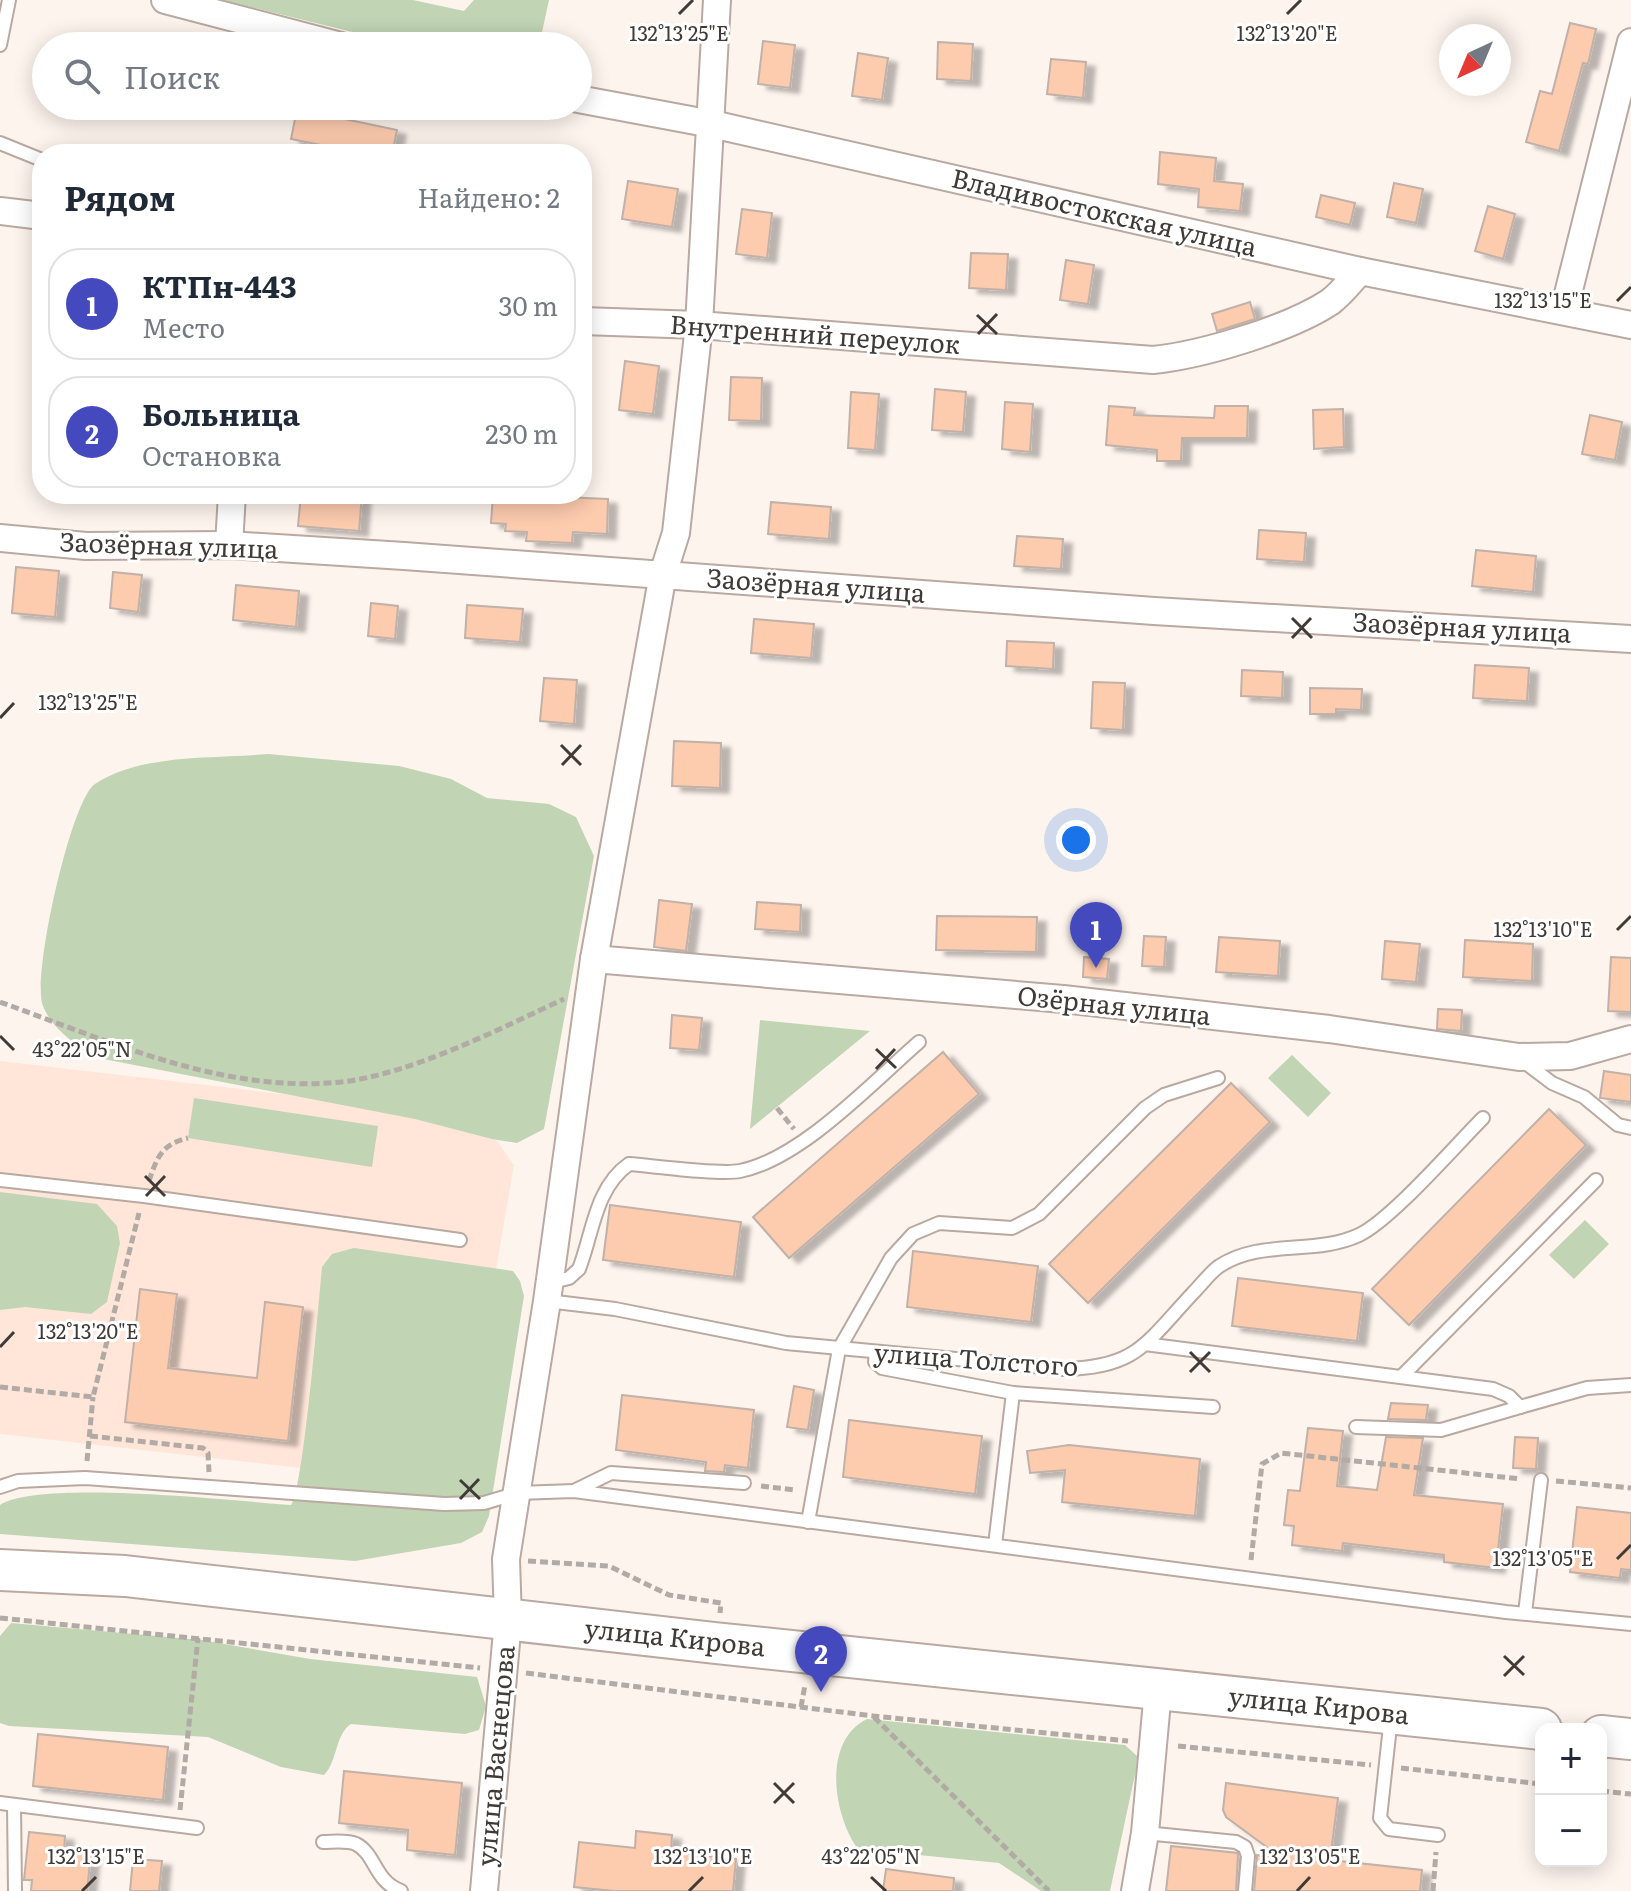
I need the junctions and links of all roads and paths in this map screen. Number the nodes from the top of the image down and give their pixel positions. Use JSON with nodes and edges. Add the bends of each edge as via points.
{"nodes":[{"id":1,"x":9,"y":0,"type":"edge"},
{"id":2,"x":165,"y":0,"type":"edge"},
{"id":3,"x":717,"y":0,"type":"edge"},
{"id":4,"x":287,"y":32,"type":"edge"},
{"id":5,"x":1631,"y":42,"type":"edge"},
{"id":6,"x":0,"y":45,"type":"edge"},
{"id":7,"x":592,"y":102,"type":"edge"},
{"id":8,"x":712,"y":124,"type":"junction"},
{"id":9,"x":0,"y":143,"type":"edge"},
{"id":10,"x":32,"y":156,"type":"edge"},
{"id":11,"x":0,"y":211,"type":"edge"},
{"id":12,"x":32,"y":215,"type":"edge"},
{"id":13,"x":1360,"y":271,"type":"junction"},
{"id":14,"x":1564,"y":310,"type":"junction"},
{"id":15,"x":592,"y":321,"type":"edge"},
{"id":16,"x":699,"y":325,"type":"junction"},
{"id":17,"x":1631,"y":325,"type":"edge"},
{"id":18,"x":231,"y":504,"type":"edge"},
{"id":19,"x":0,"y":538,"type":"edge"},
{"id":20,"x":229,"y":545,"type":"junction"},
{"id":21,"x":663,"y":574,"type":"junction"},
{"id":22,"x":1631,"y":639,"type":"edge"},
{"id":23,"x":594,"y":959,"type":"junction"},
{"id":24,"x":590,"y":987,"type":"junction"},
{"id":25,"x":0,"y":1002,"type":"edge"},
{"id":26,"x":1631,"y":1039,"type":"edge"},
{"id":27,"x":919,"y":1042,"type":"dead end"},
{"id":28,"x":1519,"y":1057,"type":"junction"},
{"id":29,"x":1218,"y":1078,"type":"dead end"},
{"id":30,"x":1483,"y":1118,"type":"dead end"},
{"id":31,"x":1631,"y":1128,"type":"edge"},
{"id":32,"x":188,"y":1138,"type":"dead end"},
{"id":33,"x":0,"y":1180,"type":"edge"},
{"id":34,"x":1596,"y":1180,"type":"dead end"},
{"id":35,"x":144,"y":1196,"type":"junction"},
{"id":36,"x":460,"y":1240,"type":"dead end"},
{"id":37,"x":548,"y":1292,"type":"junction"},
{"id":38,"x":1145,"y":1344,"type":"junction"},
{"id":39,"x":839,"y":1349,"type":"junction"},
{"id":40,"x":876,"y":1352,"type":"junction"},
{"id":41,"x":1403,"y":1375,"type":"junction"},
{"id":42,"x":1631,"y":1385,"type":"edge"},
{"id":43,"x":0,"y":1387,"type":"edge"},
{"id":44,"x":1013,"y":1393,"type":"junction"},
{"id":45,"x":93,"y":1397,"type":"junction"},
{"id":46,"x":1213,"y":1407,"type":"dead end"},
{"id":47,"x":1520,"y":1407,"type":"junction"},
{"id":48,"x":1356,"y":1427,"type":"dead end"},
{"id":49,"x":90,"y":1436,"type":"junction"},
{"id":50,"x":85,"y":1478,"type":"junction"},
{"id":51,"x":1522,"y":1478,"type":"junction"},
{"id":52,"x":1541,"y":1480,"type":"junction"},
{"id":53,"x":744,"y":1483,"type":"joint"},
{"id":54,"x":0,"y":1487,"type":"edge"},
{"id":55,"x":1631,"y":1488,"type":"edge"},
{"id":56,"x":208,"y":1489,"type":"junction"},
{"id":57,"x":574,"y":1491,"type":"junction"},
{"id":58,"x":812,"y":1492,"type":"junction"},
{"id":59,"x":518,"y":1493,"type":"junction"},
{"id":60,"x":1520,"y":1493,"type":"dead end"},
{"id":61,"x":808,"y":1522,"type":"junction"},
{"id":62,"x":995,"y":1545,"type":"junction"},
{"id":63,"x":0,"y":1570,"type":"edge"},
{"id":64,"x":1249,"y":1578,"type":"junction"},
{"id":65,"x":1525,"y":1613,"type":"junction"},
{"id":66,"x":0,"y":1618,"type":"edge"},
{"id":67,"x":508,"y":1620,"type":"junction"},
{"id":68,"x":1631,"y":1624,"type":"edge"},
{"id":69,"x":198,"y":1638,"type":"junction"},
{"id":70,"x":505,"y":1671,"type":"junction"},
{"id":71,"x":1158,"y":1690,"type":"junction"},
{"id":72,"x":1391,"y":1713,"type":"junction"},
{"id":73,"x":873,"y":1716,"type":"junction"},
{"id":74,"x":1535,"y":1728,"type":"edge"},
{"id":75,"x":1607,"y":1737,"type":"edge"},
{"id":76,"x":1631,"y":1739,"type":"edge"},
{"id":77,"x":1153,"y":1743,"type":"junction"},
{"id":78,"x":1386,"y":1766,"type":"junction"},
{"id":79,"x":1535,"y":1783,"type":"edge"},
{"id":80,"x":1607,"y":1792,"type":"edge"},
{"id":81,"x":1631,"y":1794,"type":"edge"},
{"id":82,"x":0,"y":1803,"type":"edge"},
{"id":83,"x":14,"y":1805,"type":"junction"},
{"id":84,"x":179,"y":1823,"type":"junction"},
{"id":85,"x":197,"y":1828,"type":"dead end"},
{"id":86,"x":1145,"y":1833,"type":"junction"},
{"id":87,"x":1438,"y":1835,"type":"joint"},
{"id":88,"x":323,"y":1842,"type":"dead end"},
{"id":89,"x":15,"y":1891,"type":"edge"},
{"id":90,"x":401,"y":1891,"type":"edge"},
{"id":91,"x":484,"y":1891,"type":"edge"},
{"id":92,"x":1049,"y":1891,"type":"edge"},
{"id":93,"x":1135,"y":1891,"type":"edge"},
{"id":94,"x":1245,"y":1891,"type":"edge"},
{"id":95,"x":1433,"y":1891,"type":"edge"}],
"edges":[{"from":1,"to":6,"type":"lane"},
{"from":2,"to":4,"type":"street"},
{"from":3,"to":8,"type":"street","name":"улица Васнецова"},
{"from":5,"to":14,"type":"street"},
{"from":7,"to":8,"type":"street","name":"Владивостокская улица"},
{"from":8,"to":13,"type":"street","name":"Владивостокская улица"},
{"from":8,"to":16,"type":"street","name":"улица Васнецова"},
{"from":9,"to":10,"type":"lane"},
{"from":11,"to":12,"type":"street"},
{"from":13,"to":14,"type":"street","name":"Владивостокская улица"},
{"from":13,"to":16,"type":"street","name":"Внутренний переулок","via":[[1332,300],[1297,321],[1177,358],[1153,360]]},
{"from":14,"to":17,"type":"street","name":"Владивостокская улица"},
{"from":15,"to":16,"type":"street","name":"Внутренний переулок"},
{"from":16,"to":21,"type":"street","name":"улица Васнецова","via":[[676,533]]},
{"from":18,"to":20,"type":"street"},
{"from":19,"to":20,"type":"street","name":"Заозёрная улица","via":[[86,546]]},
{"from":20,"to":21,"type":"street","name":"Заозёрная улица"},
{"from":21,"to":22,"type":"street","name":"Заозёрная улица","via":[[1154,611]]},
{"from":21,"to":23,"type":"street","name":"улица Васнецова"},
{"from":23,"to":24,"type":"street","name":"улица Васнецова"},
{"from":23,"to":28,"type":"street","name":"Озёрная улица","via":[[1063,999]]},
{"from":24,"to":25,"type":"path","via":[[476,1040],[343,1082],[238,1078],[119,1048]]},
{"from":24,"to":37,"type":"street","name":"улица Васнецова"},
{"from":26,"to":28,"type":"street","name":"Озёрная улица","via":[[1570,1056]]},
{"from":27,"to":37,"type":"lane","via":[[777,1159],[737,1172],[629,1164],[604,1188],[579,1269]]},
{"from":28,"to":31,"type":"lane","via":[[1618,1125]]},
{"from":29,"to":39,"type":"lane","via":[[1164,1095],[1145,1108],[1035,1216],[1012,1228],[939,1223],[913,1234],[891,1258]]},
{"from":30,"to":38,"type":"lane","name":"улица Толстого","via":[[1360,1235],[1326,1244],[1248,1251],[1216,1268]]},
{"from":32,"to":35,"type":"path","via":[[162,1150]]},
{"from":33,"to":35,"type":"lane"},
{"from":34,"to":41,"type":"lane"},
{"from":35,"to":36,"type":"lane"},
{"from":35,"to":45,"type":"path"},
{"from":37,"to":39,"type":"lane","name":"улица Толстого","via":[[786,1343]]},
{"from":37,"to":59,"type":"street","name":"улица Васнецова"},
{"from":38,"to":40,"type":"lane","name":"улица Толстого","via":[[1121,1362],[1063,1369]]},
{"from":38,"to":41,"type":"lane"},
{"from":39,"to":40,"type":"lane","name":"улица Толстого"},
{"from":39,"to":58,"type":"lane"},
{"from":40,"to":44,"type":"lane","via":[[875,1362],[882,1368]]},
{"from":41,"to":47,"type":"lane","via":[[1493,1389]]},
{"from":42,"to":47,"type":"lane","via":[[1587,1388]]},
{"from":43,"to":45,"type":"path"},
{"from":44,"to":46,"type":"lane"},
{"from":44,"to":62,"type":"lane"},
{"from":45,"to":49,"type":"path"},
{"from":47,"to":48,"type":"lane","via":[[1441,1430]]},
{"from":49,"to":50,"type":"path"},
{"from":49,"to":56,"type":"path","via":[[203,1448],[209,1460]]},
{"from":50,"to":54,"type":"lane","via":[[18,1481]]},
{"from":50,"to":56,"type":"lane"},
{"from":51,"to":52,"type":"path"},
{"from":51,"to":60,"type":"path"},
{"from":51,"to":64,"type":"path","via":[[1281,1453],[1262,1464]]},
{"from":52,"to":55,"type":"path"},
{"from":52,"to":65,"type":"lane"},
{"from":53,"to":57,"type":"lane","via":[[611,1473]]},
{"from":53,"to":58,"type":"path"},
{"from":56,"to":59,"type":"lane","via":[[444,1504],[484,1503]]},
{"from":57,"to":59,"type":"lane"},
{"from":57,"to":61,"type":"lane"},
{"from":58,"to":61,"type":"lane"},
{"from":59,"to":67,"type":"street","name":"улица Васнецова","via":[[506,1559]]},
{"from":61,"to":62,"type":"lane"},
{"from":62,"to":64,"type":"lane"},
{"from":63,"to":67,"type":"main road","name":"улица Кирова","via":[[125,1576]]},
{"from":64,"to":65,"type":"lane"},
{"from":65,"to":68,"type":"lane"},
{"from":66,"to":69,"type":"path"},
{"from":67,"to":70,"type":"street","name":"улица Васнецова"},
{"from":67,"to":71,"type":"main road","name":"улица Кирова"},
{"from":69,"to":70,"type":"path"},
{"from":69,"to":84,"type":"path"},
{"from":70,"to":73,"type":"path"},
{"from":70,"to":91,"type":"street","name":"улица Васнецова"},
{"from":71,"to":72,"type":"main road","name":"улица Кирова"},
{"from":71,"to":77,"type":"street"},
{"from":72,"to":74,"type":"main road","name":"улица Кирова"},
{"from":72,"to":78,"type":"lane"},
{"from":73,"to":77,"type":"path"},
{"from":73,"to":92,"type":"path"},
{"from":75,"to":76,"type":"main road"},
{"from":77,"to":78,"type":"path"},
{"from":77,"to":86,"type":"street"},
{"from":78,"to":79,"type":"path"},
{"from":78,"to":87,"type":"lane","via":[[1380,1818],[1389,1829]]},
{"from":80,"to":81,"type":"path"},
{"from":82,"to":83,"type":"lane"},
{"from":83,"to":84,"type":"lane"},
{"from":83,"to":89,"type":"lane"},
{"from":84,"to":85,"type":"lane"},
{"from":86,"to":93,"type":"street"},
{"from":86,"to":94,"type":"lane","via":[[1245,1847]]},
{"from":87,"to":95,"type":"path"},
{"from":88,"to":90,"type":"lane","via":[[360,1846],[378,1875]]}]}
